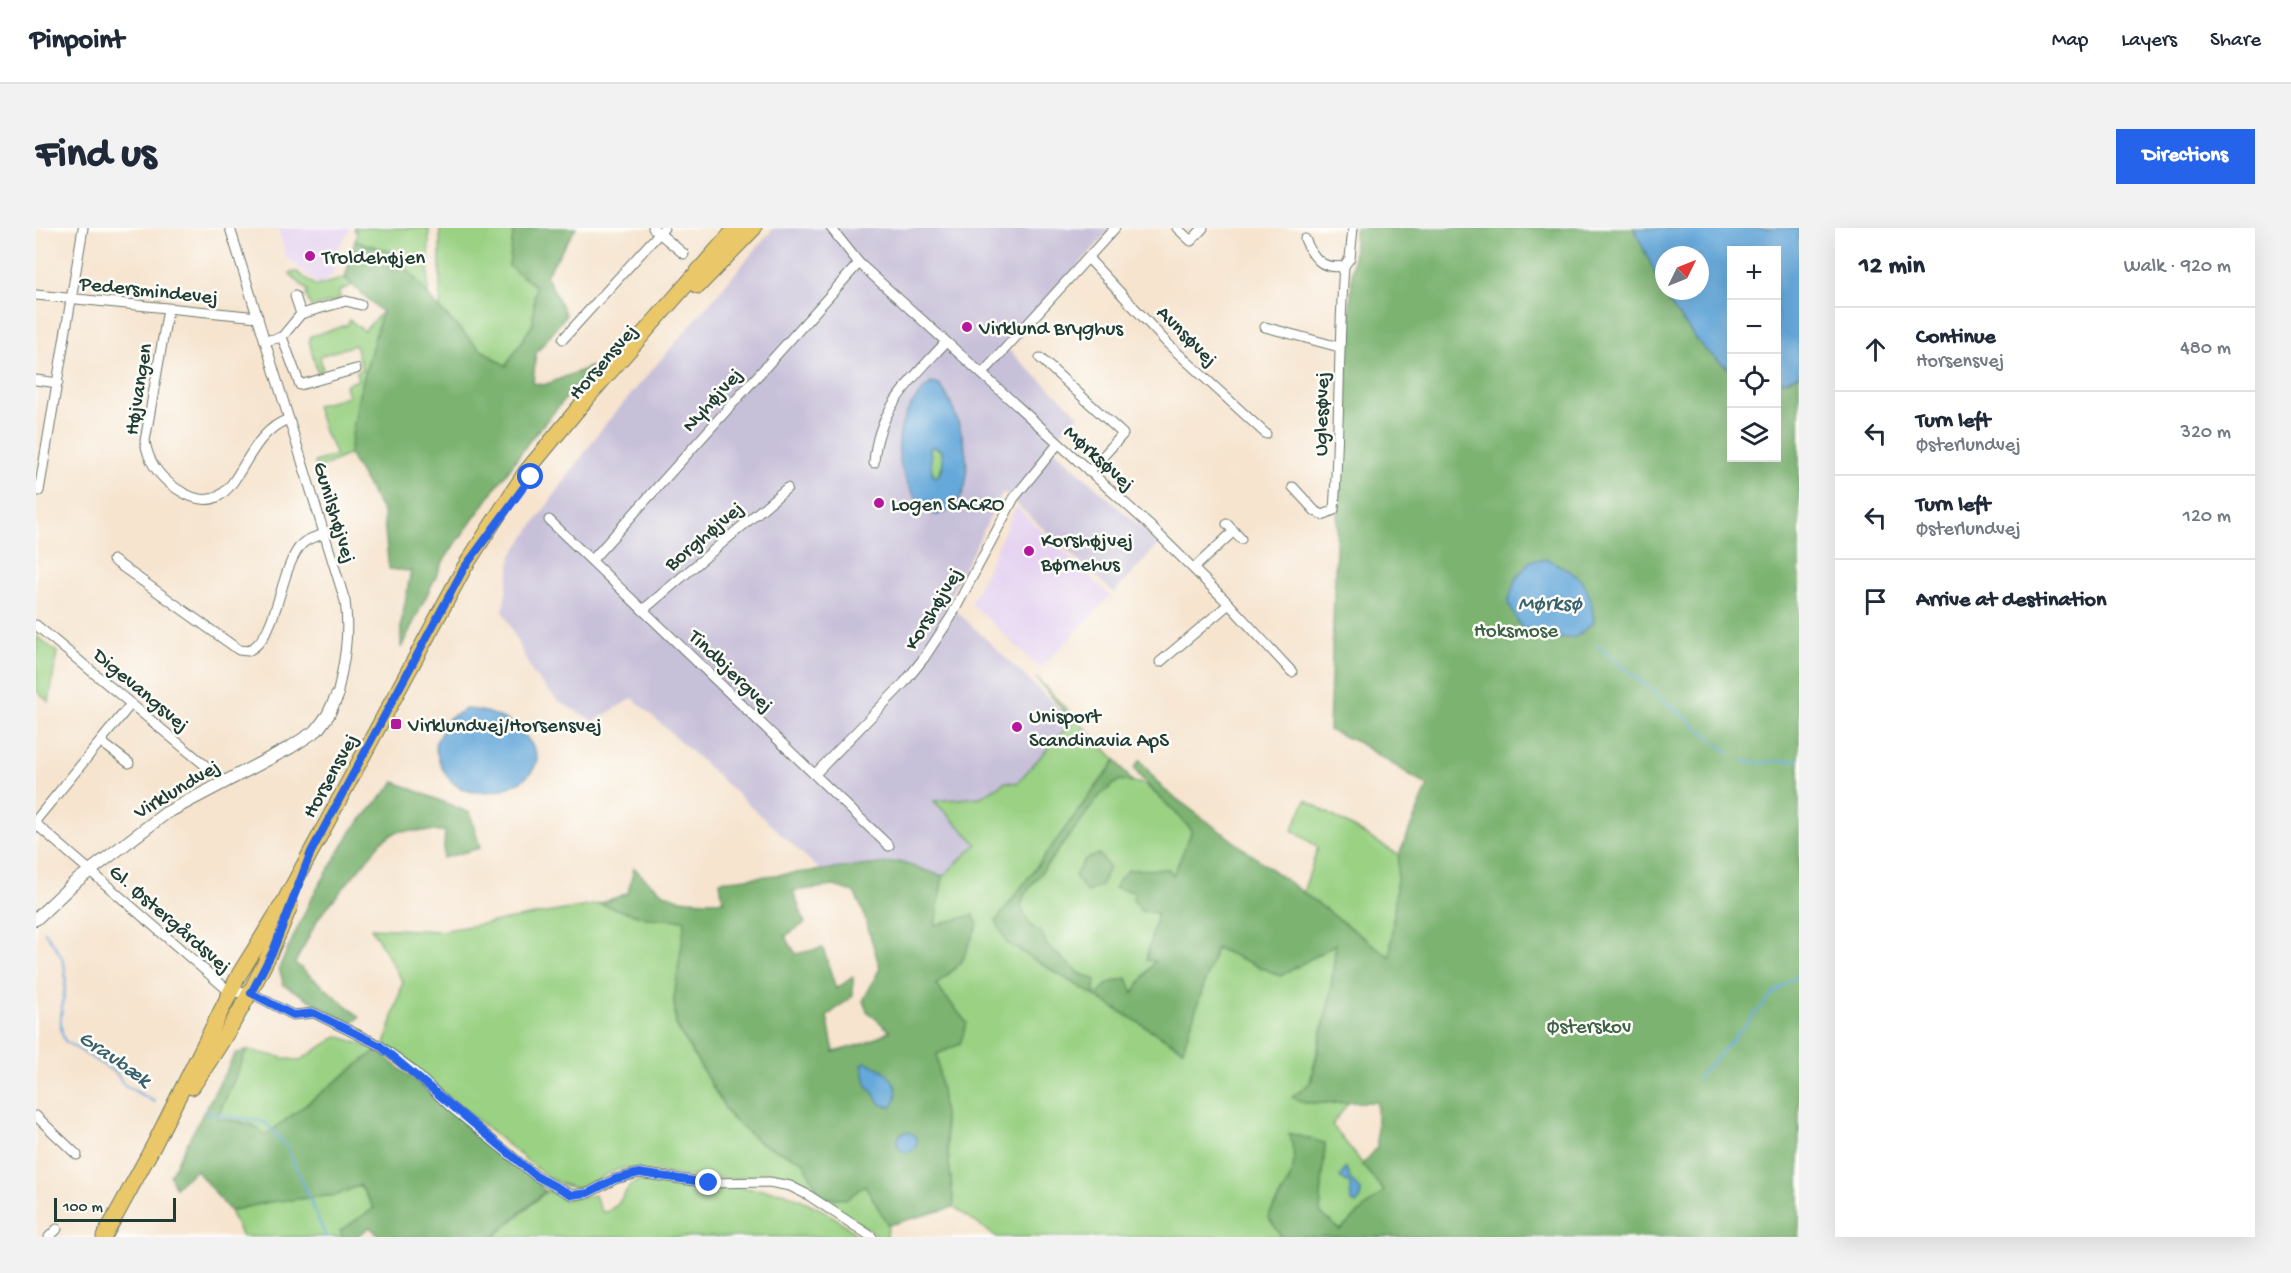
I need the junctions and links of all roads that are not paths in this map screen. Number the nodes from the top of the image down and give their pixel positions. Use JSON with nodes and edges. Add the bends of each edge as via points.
{"nodes":[{"id":1,"x":83,"y":228,"type":"edge"},
{"id":2,"x":230,"y":228,"type":"edge"},
{"id":3,"x":736,"y":228,"type":"edge"},
{"id":4,"x":754,"y":228,"type":"edge"},
{"id":5,"x":831,"y":228,"type":"edge"},
{"id":6,"x":1115,"y":228,"type":"edge"},
{"id":7,"x":1177,"y":228,"type":"edge"},
{"id":8,"x":1203,"y":228,"type":"edge"},
{"id":9,"x":1353,"y":228,"type":"edge"},
{"id":10,"x":659,"y":230,"type":"edge"},
{"id":11,"x":1305,"y":239,"type":"dead end"},
{"id":12,"x":684,"y":254,"type":"dead end"},
{"id":13,"x":1088,"y":258,"type":"junction"},
{"id":14,"x":859,"y":263,"type":"junction"},
{"id":15,"x":1344,"y":266,"type":"junction"},
{"id":16,"x":36,"y":295,"type":"edge"},
{"id":17,"x":295,"y":296,"type":"dead end"},
{"id":18,"x":72,"y":299,"type":"junction"},
{"id":19,"x":361,"y":305,"type":"dead end"},
{"id":20,"x":168,"y":309,"type":"junction"},
{"id":21,"x":301,"y":314,"type":"junction"},
{"id":22,"x":258,"y":317,"type":"junction"},
{"id":23,"x":1265,"y":327,"type":"dead end"},
{"id":24,"x":282,"y":337,"type":"junction"},
{"id":25,"x":563,"y":339,"type":"dead end"},
{"id":26,"x":265,"y":341,"type":"junction"},
{"id":27,"x":946,"y":342,"type":"junction"},
{"id":28,"x":1339,"y":347,"type":"junction"},
{"id":29,"x":1040,"y":358,"type":"dead end"},
{"id":30,"x":356,"y":369,"type":"dead end"},
{"id":31,"x":982,"y":374,"type":"junction"},
{"id":32,"x":36,"y":380,"type":"edge"},
{"id":33,"x":57,"y":383,"type":"junction"},
{"id":34,"x":289,"y":419,"type":"junction"},
{"id":35,"x":1266,"y":434,"type":"dead end"},
{"id":36,"x":1058,"y":444,"type":"junction"},
{"id":37,"x":874,"y":463,"type":"dead end"},
{"id":38,"x":1089,"y":472,"type":"junction"},
{"id":39,"x":1293,"y":487,"type":"dead end"},
{"id":40,"x":787,"y":488,"type":"dead end"},
{"id":41,"x":39,"y":491,"type":"dead end"},
{"id":42,"x":549,"y":520,"type":"dead end"},
{"id":43,"x":490,"y":529,"type":"junction"},
{"id":44,"x":325,"y":534,"type":"junction"},
{"id":45,"x":1241,"y":539,"type":"dead end"},
{"id":46,"x":113,"y":560,"type":"dead end"},
{"id":47,"x":592,"y":561,"type":"junction"},
{"id":48,"x":1194,"y":568,"type":"junction"},
{"id":49,"x":1229,"y":604,"type":"junction"},
{"id":50,"x":643,"y":610,"type":"junction"},
{"id":51,"x":36,"y":625,"type":"edge"},
{"id":52,"x":1160,"y":662,"type":"dead end"},
{"id":53,"x":1292,"y":672,"type":"dead end"},
{"id":54,"x":337,"y":696,"type":"joint"},
{"id":55,"x":131,"y":704,"type":"junction"},
{"id":56,"x":101,"y":742,"type":"junction"},
{"id":57,"x":129,"y":764,"type":"dead end"},
{"id":58,"x":815,"y":774,"type":"junction"},
{"id":59,"x":224,"y":781,"type":"junction"},
{"id":60,"x":36,"y":822,"type":"edge"},
{"id":61,"x":889,"y":846,"type":"dead end"},
{"id":62,"x":311,"y":852,"type":"junction"},
{"id":63,"x":89,"y":872,"type":"junction"},
{"id":64,"x":277,"y":913,"type":"junction"},
{"id":65,"x":36,"y":919,"type":"edge"},
{"id":66,"x":230,"y":992,"type":"junction"},
{"id":67,"x":251,"y":993,"type":"junction"},
{"id":68,"x":198,"y":1079,"type":"junction"},
{"id":69,"x":36,"y":1116,"type":"edge"},
{"id":70,"x":154,"y":1145,"type":"junction"},
{"id":71,"x":77,"y":1155,"type":"dead end"},
{"id":72,"x":57,"y":1228,"type":"dead end"},
{"id":73,"x":49,"y":1237,"type":"edge"},
{"id":74,"x":104,"y":1237,"type":"edge"},
{"id":75,"x":872,"y":1237,"type":"edge"}],
"edges":[{"from":1,"to":18,"type":"street"},
{"from":2,"to":22,"type":"street","name":"Gunilshøjvej"},
{"from":3,"to":43,"type":"main road","name":"Horsensvej","via":[[525,473]]},
{"from":4,"to":43,"type":"main road","name":"Horsensvej","via":[[592,404]]},
{"from":5,"to":14,"type":"street","name":"Mørksøvej"},
{"from":6,"to":13,"type":"street"},
{"from":7,"to":8,"type":"street","via":[[1191,241]]},
{"from":9,"to":15,"type":"street","name":"Uglesøvej","via":[[1350,258]]},
{"from":10,"to":12,"type":"street"},
{"from":10,"to":25,"type":"street"},
{"from":11,"to":15,"type":"street","via":[[1318,262],[1332,268]]},
{"from":13,"to":31,"type":"street"},
{"from":13,"to":35,"type":"street","name":"Avnsøvej","via":[[1168,344]]},
{"from":14,"to":27,"type":"street","name":"Mørksøvej"},
{"from":14,"to":47,"type":"street","name":"Nyhøjvej"},
{"from":15,"to":28,"type":"street","name":"Uglesøvej"},
{"from":16,"to":18,"type":"street","name":"Pedersmindevej"},
{"from":17,"to":21,"type":"street"},
{"from":18,"to":20,"type":"street","name":"Pedersmindevej"},
{"from":18,"to":33,"type":"street"},
{"from":19,"to":21,"type":"street","via":[[346,301]]},
{"from":20,"to":22,"type":"street","name":"Pedersmindevej"},
{"from":20,"to":34,"type":"street","name":"Højvangen","via":[[145,441],[146,453],[165,481],[193,499],[221,496],[258,440]]},
{"from":21,"to":24,"type":"street"},
{"from":22,"to":26,"type":"street","name":"Gunilshøjvej"},
{"from":23,"to":28,"type":"street"},
{"from":24,"to":26,"type":"street"},
{"from":24,"to":30,"type":"street","via":[[300,385]]},
{"from":26,"to":34,"type":"street","name":"Gunilshøjvej"},
{"from":27,"to":31,"type":"street","name":"Mørksøvej"},
{"from":27,"to":37,"type":"street","via":[[894,401],[879,428]]},
{"from":28,"to":39,"type":"street","name":"Uglesøvej","via":[[1340,426],[1334,510],[1323,515],[1315,511]]},
{"from":29,"to":38,"type":"street","via":[[1123,434]]},
{"from":31,"to":36,"type":"street","name":"Mørksøvej"},
{"from":32,"to":33,"type":"street"},
{"from":33,"to":41,"type":"street"},
{"from":34,"to":44,"type":"street","name":"Gunilshøjvej"},
{"from":36,"to":38,"type":"street","name":"Mørksøvej"},
{"from":36,"to":58,"type":"street","name":"Korshøjvej","via":[[1014,498],[951,617],[924,658]]},
{"from":38,"to":48,"type":"street","name":"Mørksøvej"},
{"from":40,"to":50,"type":"street","name":"Borghøjvej"},
{"from":42,"to":47,"type":"street","name":"Tindbjergvej"},
{"from":43,"to":62,"type":"main road","name":"Horsensvej","via":[[464,568]]},
{"from":44,"to":46,"type":"street","via":[[309,539],[297,552],[262,640],[248,651],[239,650]]},
{"from":44,"to":54,"type":"street","name":"Gunilshøjvej","via":[[345,601],[348,626]]},
{"from":45,"to":48,"type":"street","via":[[1231,528]]},
{"from":47,"to":50,"type":"street","name":"Tindbjergvej"},
{"from":48,"to":49,"type":"street","name":"Mørksøvej"},
{"from":49,"to":52,"type":"street"},
{"from":49,"to":53,"type":"street","name":"Mørksøvej"},
{"from":50,"to":58,"type":"street","name":"Tindbjergvej"},
{"from":51,"to":55,"type":"street","name":"Digevangsvej"},
{"from":54,"to":59,"type":"street","name":"Virklundvej","via":[[317,730]]},
{"from":55,"to":56,"type":"street"},
{"from":55,"to":59,"type":"street","name":"Digevangsvej"},
{"from":56,"to":57,"type":"street"},
{"from":56,"to":60,"type":"street"},
{"from":58,"to":61,"type":"street","name":"Tindbjergvej"},
{"from":59,"to":63,"type":"street","name":"Virklundvej","via":[[166,813]]},
{"from":60,"to":63,"type":"street","name":"Gl. Østergårdsvej"},
{"from":62,"to":64,"type":"main road","name":"Horsensvej"},
{"from":62,"to":67,"type":"main road","name":"Horsensvej","via":[[273,951]]},
{"from":63,"to":65,"type":"street","name":"Virklundvej"},
{"from":63,"to":66,"type":"street","name":"Gl. Østergårdsvej"},
{"from":64,"to":66,"type":"main road","name":"Horsensvej"},
{"from":64,"to":67,"type":"main road","via":[[247,984]]},
{"from":66,"to":67,"type":"street"},
{"from":66,"to":68,"type":"main road","via":[[231,1012]]},
{"from":66,"to":70,"type":"main road","name":"Horsensvej"},
{"from":67,"to":68,"type":"main road","name":"Horsensvej"},
{"from":67,"to":75,"type":"street","via":[[293,1015],[314,1013],[379,1045],[536,1176],[572,1195],[588,1193],[615,1179],[639,1173],[709,1183],[769,1182],[808,1195]]},
{"from":68,"to":70,"type":"main road","name":"Horsensvej"},
{"from":69,"to":71,"type":"street"},
{"from":70,"to":74,"type":"main road","name":"Horsensvej"},
{"from":72,"to":73,"type":"street"}]}
